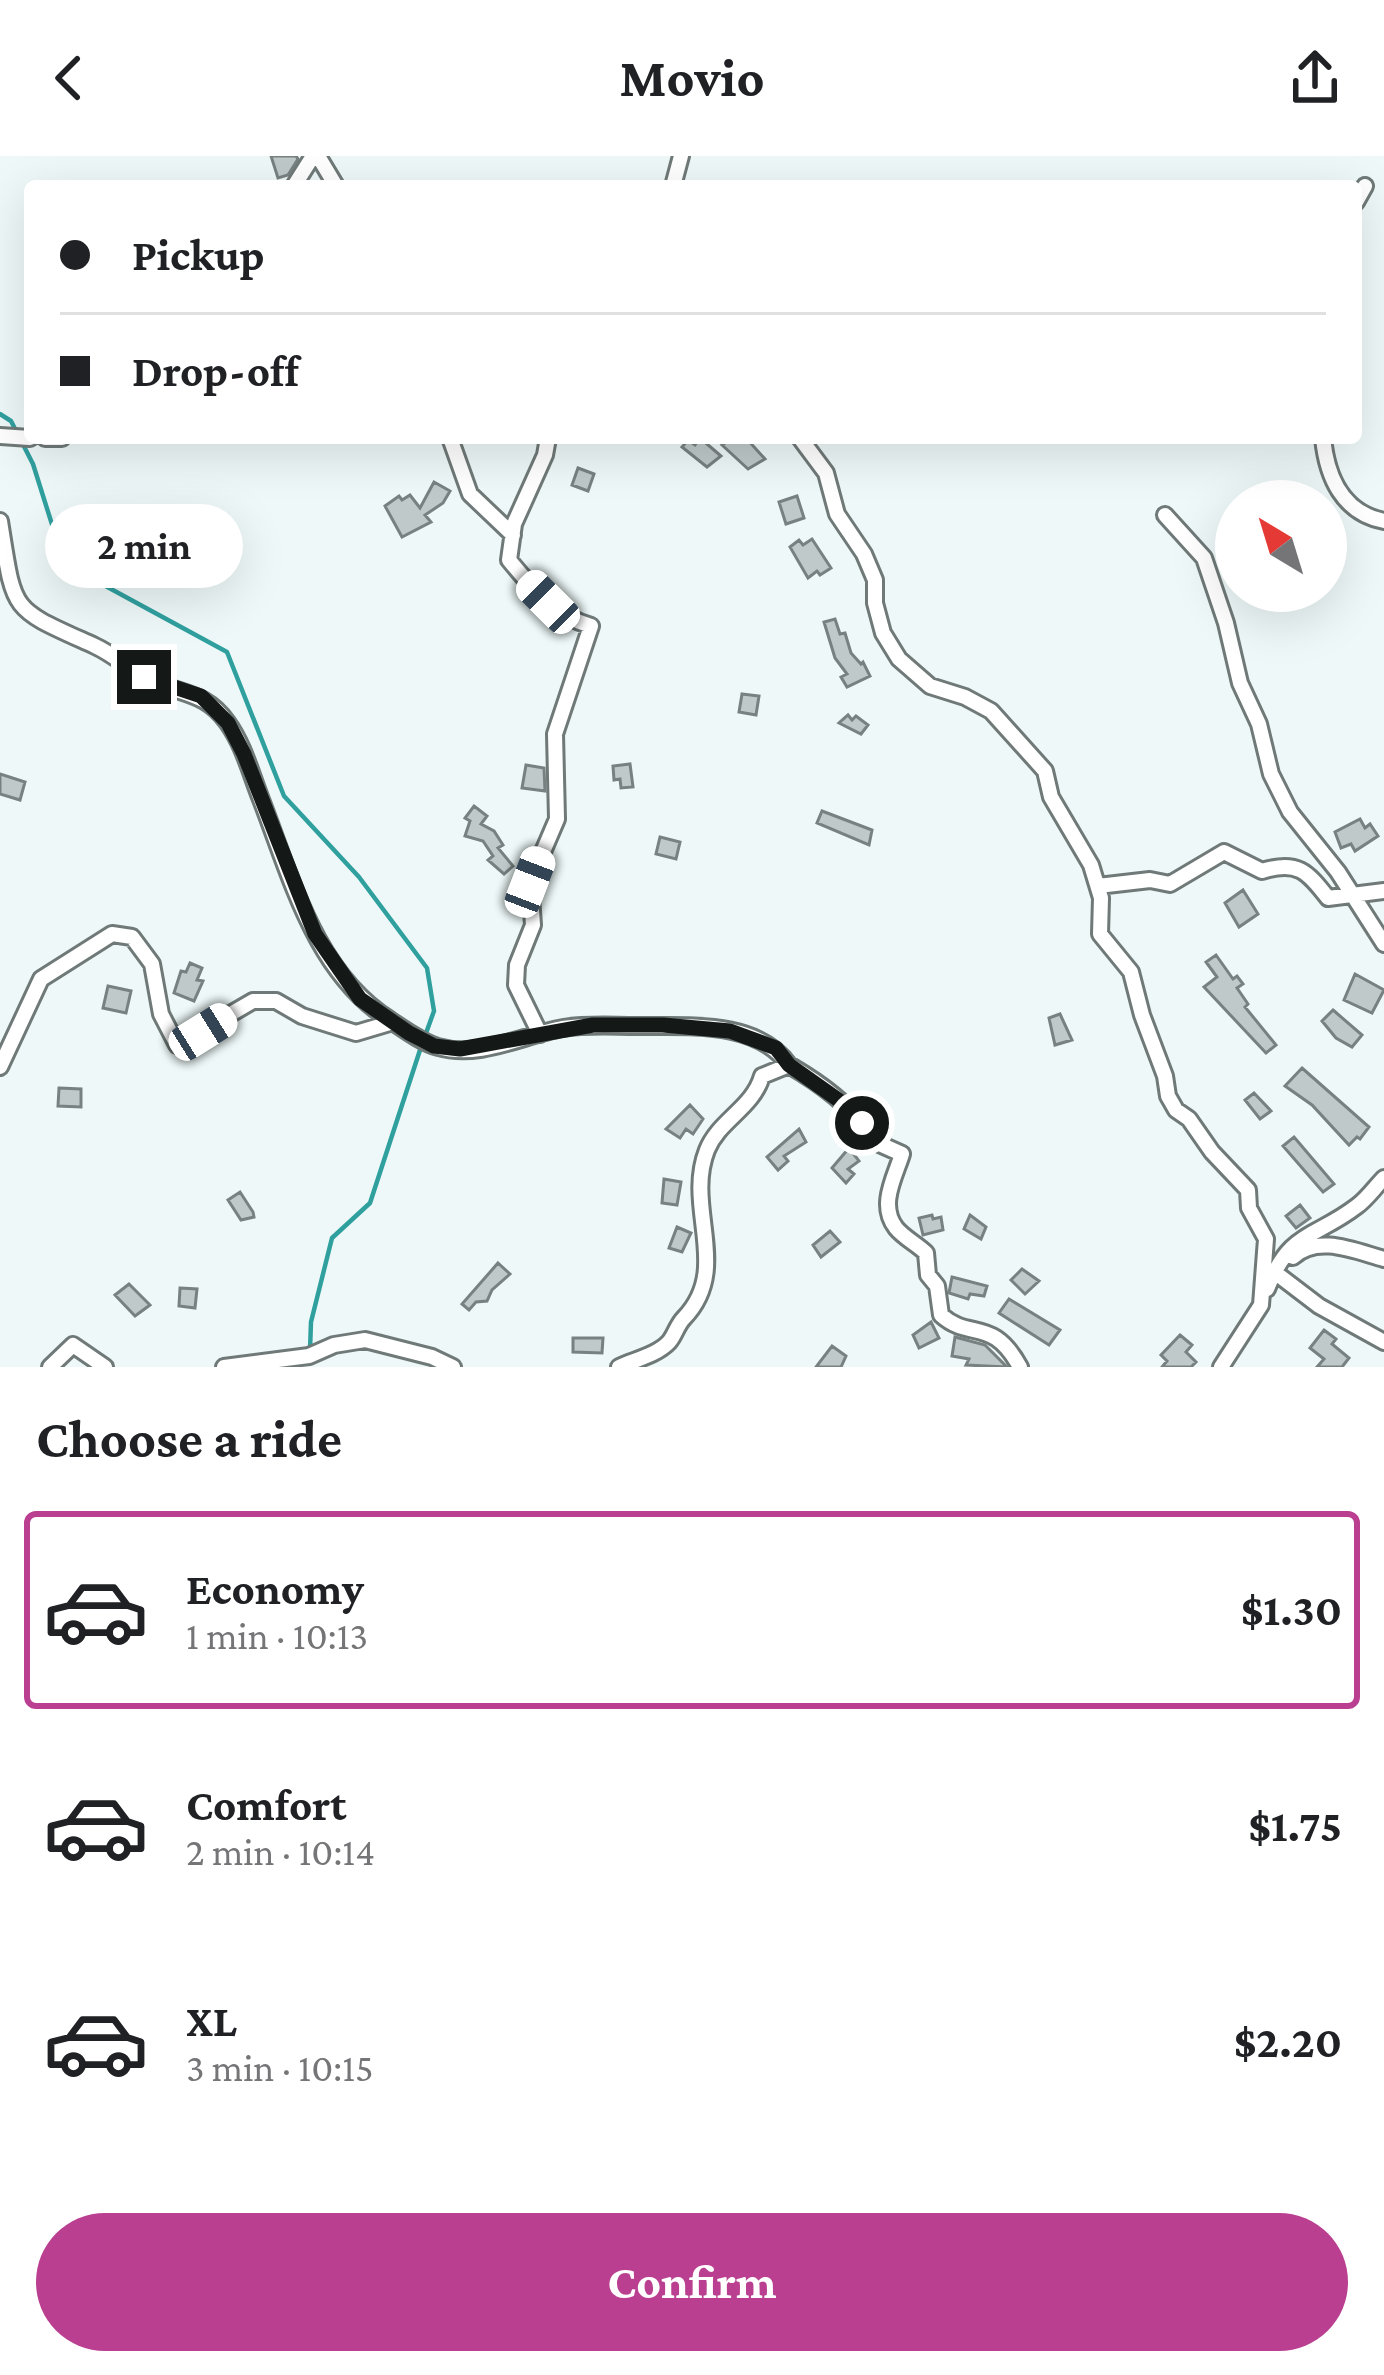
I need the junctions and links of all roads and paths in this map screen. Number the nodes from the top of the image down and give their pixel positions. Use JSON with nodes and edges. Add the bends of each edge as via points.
{"nodes":[{"id":1,"x":1364,"y":186,"type":"dead end"},
{"id":2,"x":1362,"y":190,"type":"edge"},
{"id":3,"x":452,"y":444,"type":"edge"},
{"id":4,"x":547,"y":444,"type":"edge"},
{"id":5,"x":805,"y":444,"type":"edge"},
{"id":6,"x":1325,"y":444,"type":"edge"},
{"id":7,"x":1165,"y":515,"type":"dead end"},
{"id":8,"x":0,"y":521,"type":"edge"},
{"id":9,"x":1384,"y":521,"type":"edge"},
{"id":10,"x":513,"y":535,"type":"junction"},
{"id":11,"x":1098,"y":886,"type":"junction"},
{"id":12,"x":1384,"y":892,"type":"edge"},
{"id":13,"x":1355,"y":898,"type":"junction"},
{"id":14,"x":1384,"y":944,"type":"edge"},
{"id":15,"x":393,"y":1022,"type":"junction"},
{"id":16,"x":540,"y":1034,"type":"junction"},
{"id":17,"x":789,"y":1065,"type":"junction"},
{"id":18,"x":0,"y":1067,"type":"edge"},
{"id":19,"x":1384,"y":1178,"type":"edge"},
{"id":20,"x":1384,"y":1258,"type":"edge"},
{"id":21,"x":1280,"y":1277,"type":"junction"},
{"id":22,"x":1258,"y":1311,"type":"junction"},
{"id":23,"x":1384,"y":1342,"type":"edge"},
{"id":24,"x":50,"y":1367,"type":"edge"},
{"id":25,"x":105,"y":1367,"type":"edge"},
{"id":26,"x":224,"y":1367,"type":"edge"},
{"id":27,"x":453,"y":1367,"type":"edge"},
{"id":28,"x":619,"y":1367,"type":"edge"},
{"id":29,"x":1020,"y":1367,"type":"edge"},
{"id":30,"x":1221,"y":1367,"type":"edge"}],
"edges":[{"from":1,"to":2,"type":"street"},
{"from":3,"to":10,"type":"street","via":[[470,494]]},
{"from":4,"to":10,"type":"street"},
{"from":5,"to":11,"type":"street","via":[[864,554],[898,658],[919,680],[991,711],[1036,759]]},
{"from":6,"to":9,"type":"street","via":[[1352,510]]},
{"from":7,"to":13,"type":"street","via":[[1204,558],[1280,793]]},
{"from":8,"to":15,"type":"street","via":[[10,585],[25,610],[144,677],[206,699],[228,723],[315,934],[360,999]]},
{"from":10,"to":16,"type":"street","via":[[509,560],[529,584],[572,621],[590,626],[555,734],[557,819],[530,882],[533,925],[517,965],[516,985]]},
{"from":11,"to":13,"type":"street","via":[[1170,884],[1225,851],[1262,871],[1294,867],[1328,898]]},
{"from":11,"to":22,"type":"street","via":[[1100,934],[1131,972],[1168,1096],[1247,1190],[1267,1242]]},
{"from":12,"to":13,"type":"street"},
{"from":13,"to":14,"type":"street"},
{"from":15,"to":16,"type":"street","via":[[444,1048]]},
{"from":15,"to":18,"type":"street","via":[[356,1033],[276,1001],[253,1001],[177,1045],[161,1014],[152,964],[132,938],[112,934],[41,980]]},
{"from":16,"to":17,"type":"street","via":[[593,1025],[706,1027],[776,1048]]},
{"from":17,"to":28,"type":"street","via":[[762,1076],[706,1152],[706,1284],[698,1305],[669,1342]]},
{"from":17,"to":29,"type":"street","via":[[847,1106],[864,1137],[902,1154],[888,1184],[889,1216],[926,1253],[941,1316],[987,1331]]},
{"from":19,"to":22,"type":"street","via":[[1358,1205],[1299,1238],[1277,1264]]},
{"from":20,"to":21,"type":"street","via":[[1318,1244],[1295,1253]]},
{"from":21,"to":22,"type":"street"},
{"from":21,"to":23,"type":"street"},
{"from":22,"to":30,"type":"street"},
{"from":24,"to":25,"type":"street","via":[[73,1345]]},
{"from":26,"to":27,"type":"street","via":[[365,1340]]}]}
